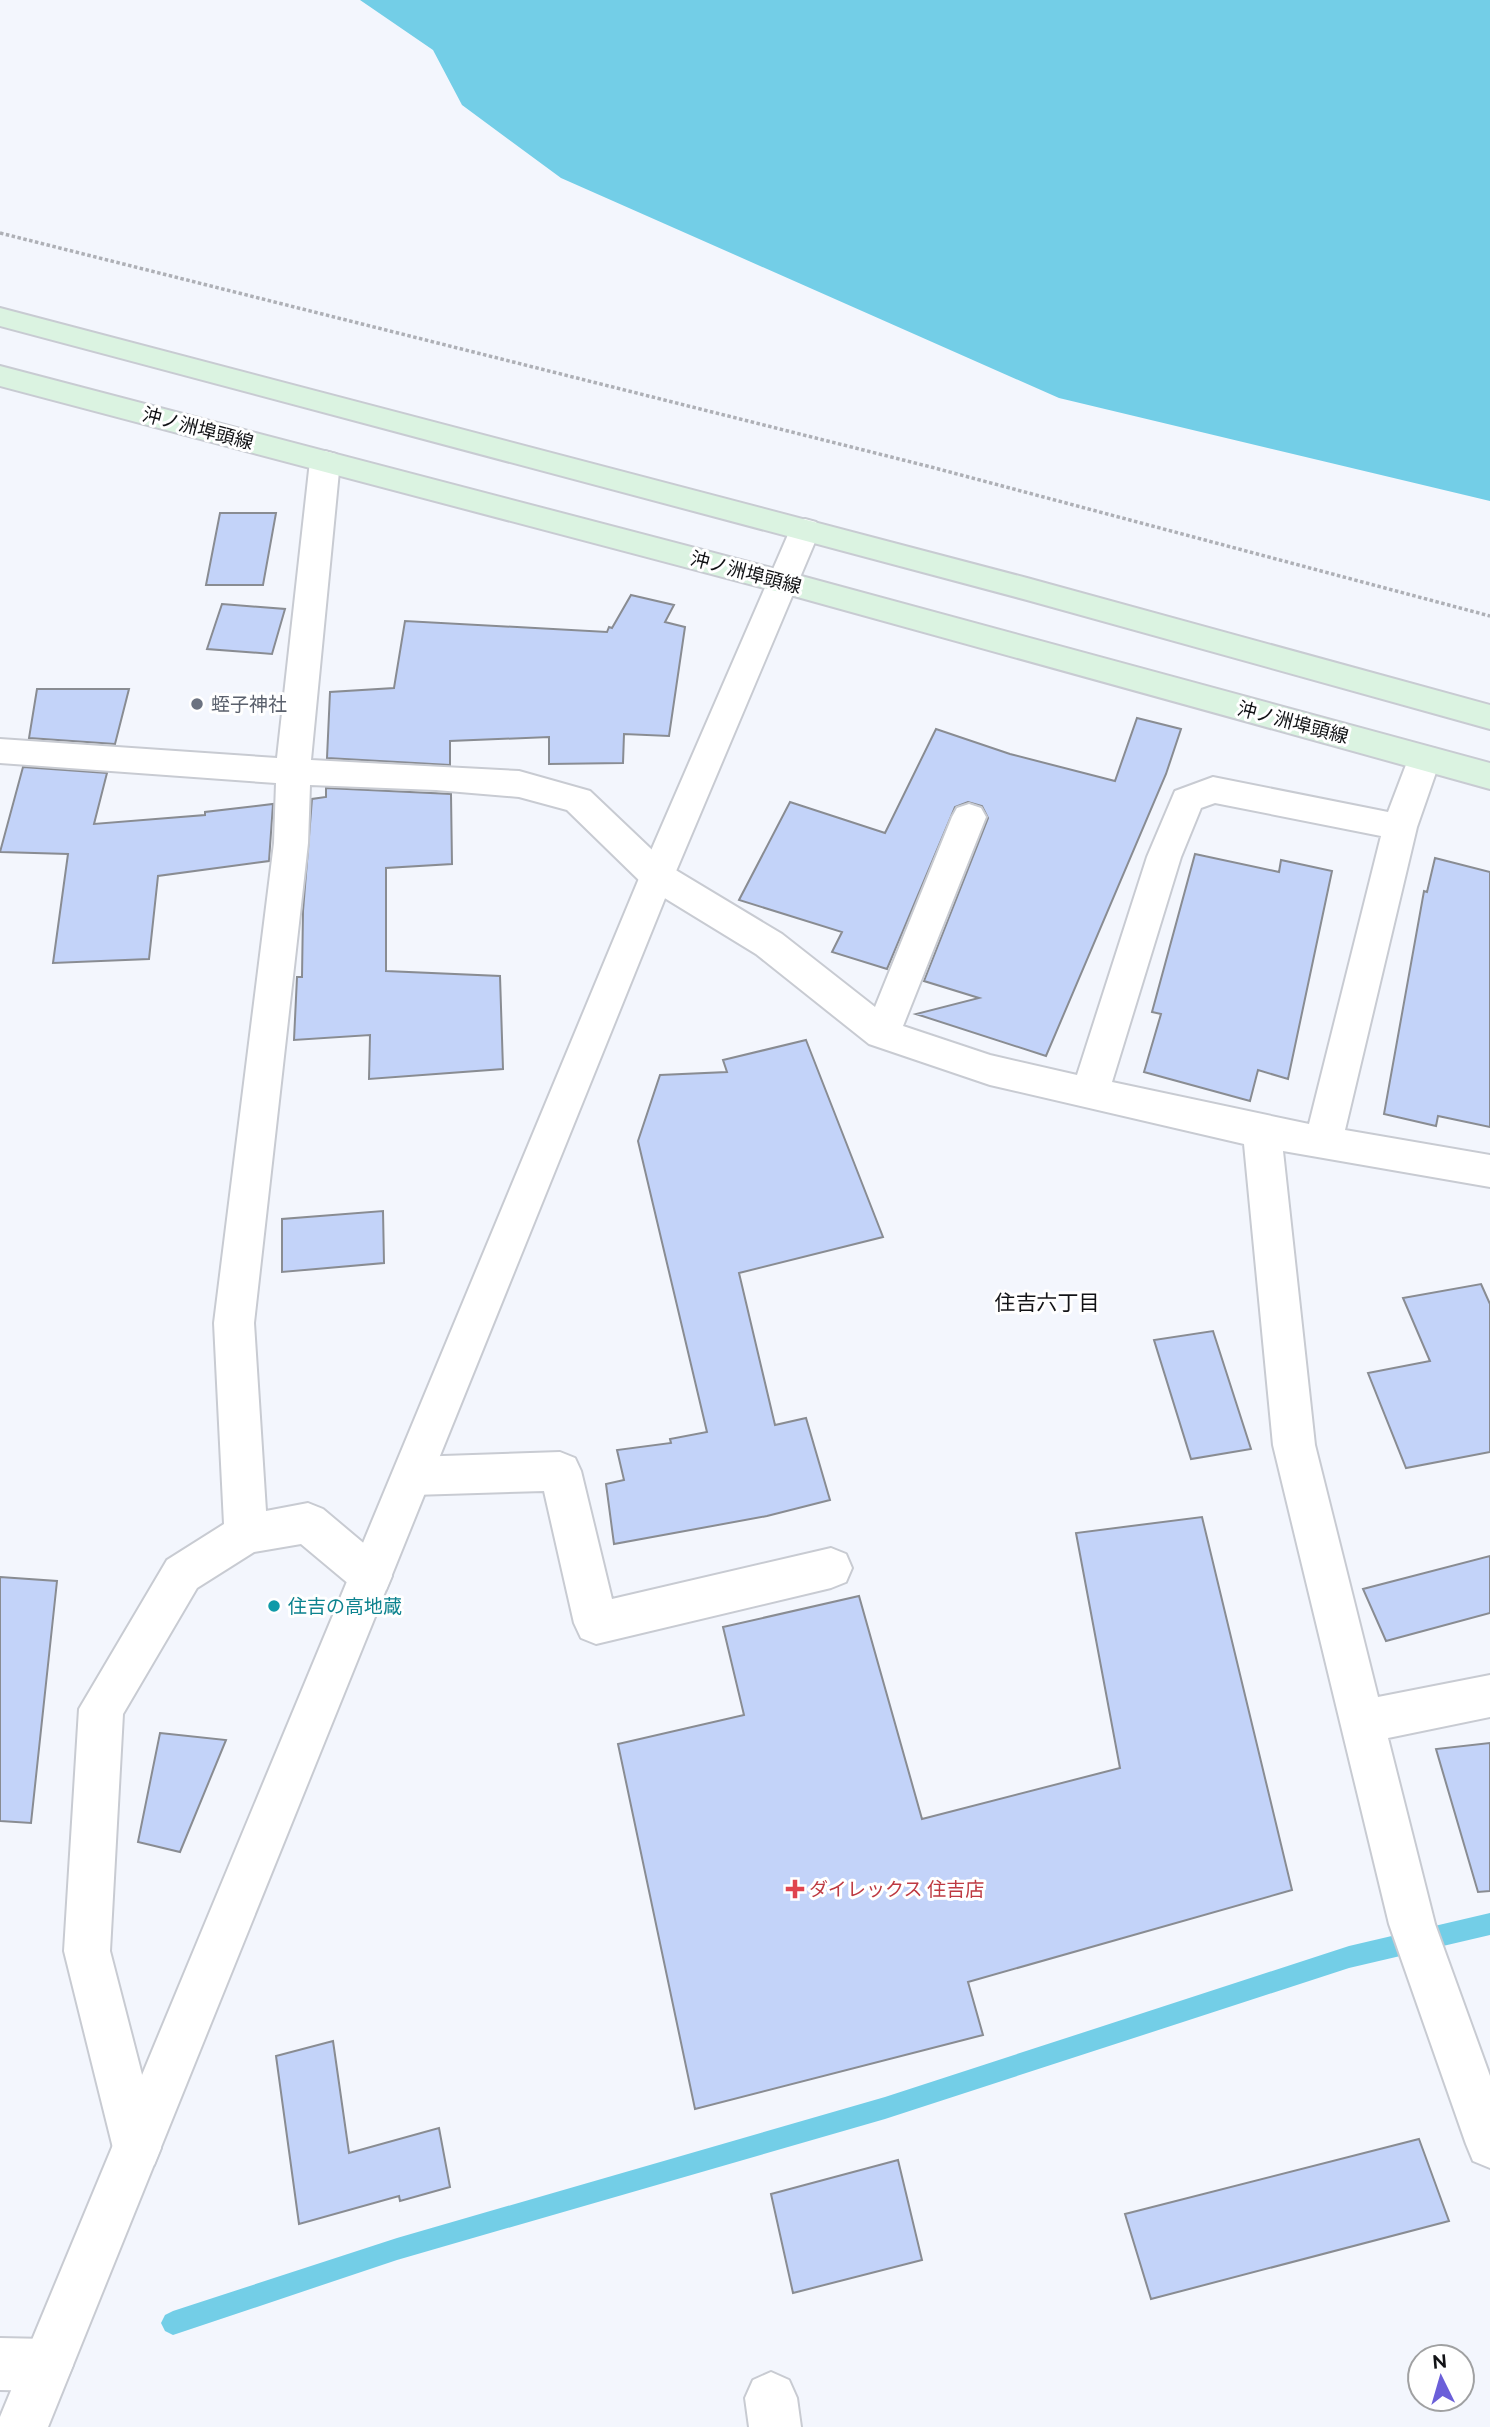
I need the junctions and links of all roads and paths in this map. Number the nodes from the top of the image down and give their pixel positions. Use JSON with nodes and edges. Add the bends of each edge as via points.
{"nodes":[{"id":1,"x":0,"y":233,"type":"edge"},
{"id":2,"x":0,"y":317,"type":"edge"},
{"id":3,"x":0,"y":376,"type":"edge"},
{"id":4,"x":326,"y":461,"type":"junction"},
{"id":5,"x":805,"y":530,"type":"junction"},
{"id":6,"x":783,"y":582,"type":"junction"},
{"id":7,"x":1490,"y":615,"type":"edge"},
{"id":8,"x":1490,"y":717,"type":"edge"},
{"id":9,"x":0,"y":751,"type":"edge"},
{"id":10,"x":1424,"y":758,"type":"junction"},
{"id":11,"x":295,"y":772,"type":"junction"},
{"id":12,"x":1490,"y":776,"type":"edge"},
{"id":13,"x":970,"y":817,"type":"dead end"},
{"id":14,"x":1400,"y":827,"type":"junction"},
{"id":15,"x":657,"y":876,"type":"junction"},
{"id":16,"x":882,"y":1034,"type":"junction"},
{"id":17,"x":1090,"y":1093,"type":"junction"},
{"id":18,"x":1262,"y":1132,"type":"junction"},
{"id":19,"x":1323,"y":1142,"type":"junction"},
{"id":20,"x":1490,"y":1171,"type":"edge"},
{"id":21,"x":413,"y":1476,"type":"junction"},
{"id":22,"x":246,"y":1534,"type":"junction"},
{"id":23,"x":831,"y":1568,"type":"dead end"},
{"id":24,"x":371,"y":1576,"type":"junction"},
{"id":25,"x":1490,"y":1696,"type":"edge"},
{"id":26,"x":1362,"y":1722,"type":"junction"},
{"id":27,"x":1490,"y":2144,"type":"edge"},
{"id":28,"x":137,"y":2148,"type":"junction"},
{"id":29,"x":24,"y":2364,"type":"edge"},
{"id":30,"x":22,"y":2427,"type":"edge"}],
"edges":[{"from":1,"to":7,"type":"path","via":[[931,467]]},
{"from":2,"to":5,"type":"main road"},
{"from":3,"to":4,"type":"main road","name":"沖ノ洲埠頭線"},
{"from":4,"to":6,"type":"main road","name":"沖ノ洲埠頭線"},
{"from":4,"to":11,"type":"street"},
{"from":5,"to":6,"type":"street"},
{"from":5,"to":8,"type":"main road"},
{"from":6,"to":10,"type":"main road","name":"沖ノ洲埠頭線"},
{"from":6,"to":15,"type":"street"},
{"from":9,"to":11,"type":"street"},
{"from":10,"to":12,"type":"main road","name":"沖ノ洲埠頭線"},
{"from":10,"to":14,"type":"street"},
{"from":11,"to":15,"type":"street","via":[[519,784],[578,800]]},
{"from":11,"to":22,"type":"street","via":[[292,843],[234,1323]]},
{"from":13,"to":16,"type":"street"},
{"from":14,"to":17,"type":"street","via":[[1213,790],[1186,800]]},
{"from":14,"to":19,"type":"street"},
{"from":15,"to":16,"type":"street","via":[[769,944]]},
{"from":15,"to":21,"type":"street"},
{"from":16,"to":17,"type":"street","via":[[990,1070]]},
{"from":17,"to":18,"type":"street"},
{"from":18,"to":19,"type":"street"},
{"from":18,"to":26,"type":"street","via":[[1294,1445]]},
{"from":19,"to":20,"type":"street"},
{"from":21,"to":23,"type":"street","via":[[560,1471],[596,1623]]},
{"from":21,"to":24,"type":"street"},
{"from":22,"to":24,"type":"street","via":[[308,1523]]},
{"from":22,"to":28,"type":"street","via":[[182,1574],[102,1709],[87,1951]]},
{"from":24,"to":28,"type":"street"},
{"from":25,"to":26,"type":"street"},
{"from":26,"to":27,"type":"street","via":[[1419,1944]]},
{"from":28,"to":29,"type":"street"},
{"from":29,"to":30,"type":"street"}]}
